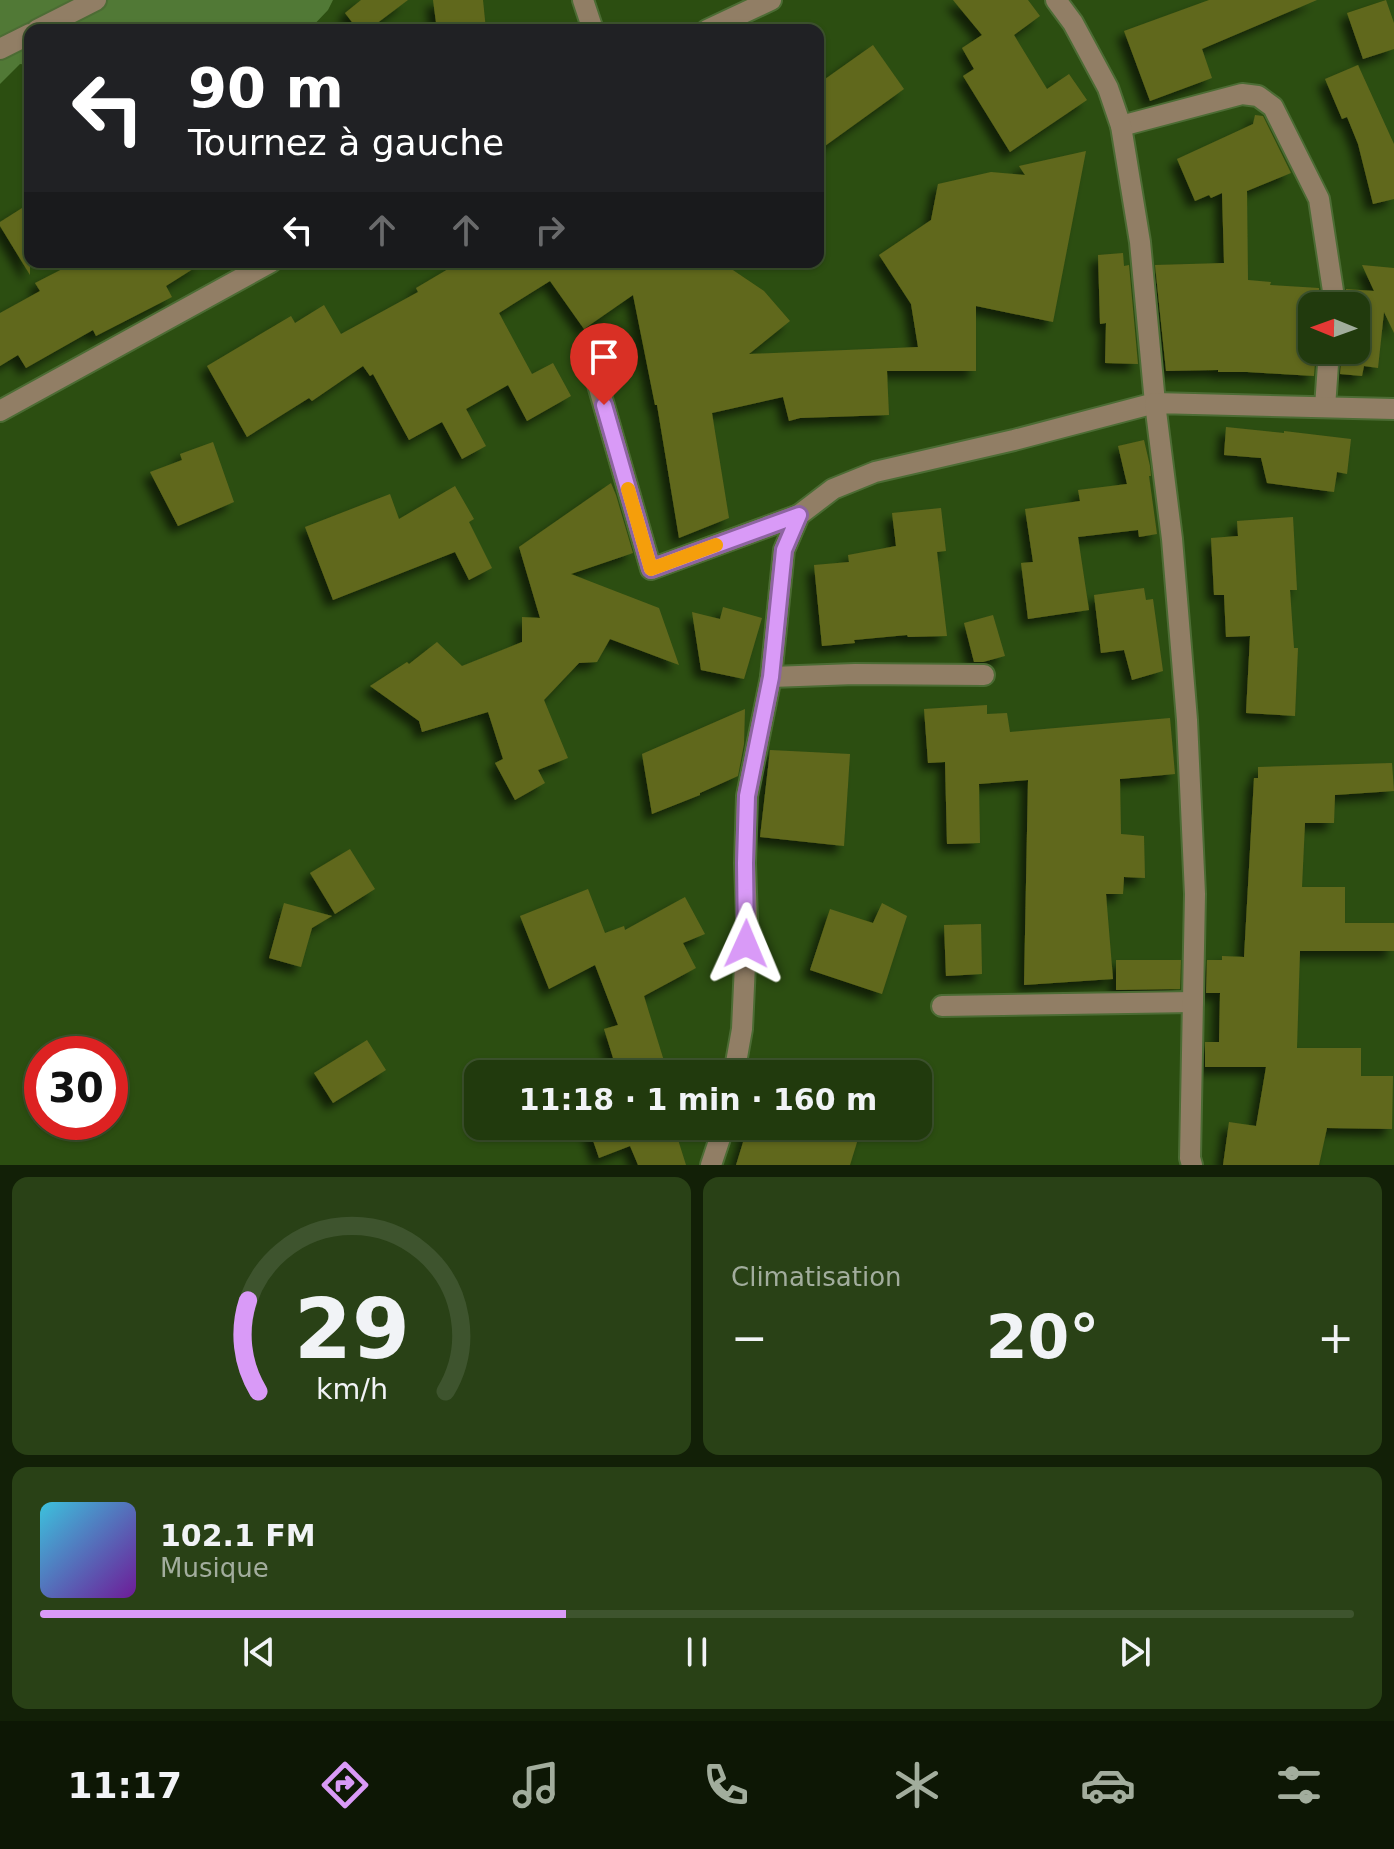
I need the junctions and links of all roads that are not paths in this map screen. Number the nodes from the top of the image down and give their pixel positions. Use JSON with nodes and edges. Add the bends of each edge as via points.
{"nodes":[{"id":1,"x":96,"y":0,"type":"edge"},
{"id":2,"x":583,"y":0,"type":"edge"},
{"id":3,"x":771,"y":0,"type":"edge"},
{"id":4,"x":1056,"y":0,"type":"edge"},
{"id":5,"x":49,"y":24,"type":"edge"},
{"id":6,"x":591,"y":24,"type":"edge"},
{"id":7,"x":720,"y":24,"type":"edge"},
{"id":8,"x":24,"y":37,"type":"edge"},
{"id":9,"x":0,"y":49,"type":"edge"},
{"id":10,"x":1121,"y":126,"type":"junction"},
{"id":11,"x":260,"y":268,"type":"edge"},
{"id":12,"x":1333,"y":292,"type":"edge"},
{"id":13,"x":588,"y":350,"type":"dead end"},
{"id":14,"x":1328,"y":364,"type":"edge"},
{"id":15,"x":1155,"y":403,"type":"junction"},
{"id":16,"x":1325,"y":407,"type":"junction"},
{"id":17,"x":1394,"y":409,"type":"edge"},
{"id":18,"x":0,"y":411,"type":"edge"},
{"id":19,"x":799,"y":515,"type":"junction"},
{"id":20,"x":984,"y":675,"type":"dead end"},
{"id":21,"x":771,"y":677,"type":"junction"},
{"id":22,"x":1193,"y":1002,"type":"junction"},
{"id":23,"x":942,"y":1006,"type":"dead end"},
{"id":24,"x":736,"y":1060,"type":"edge"},
{"id":25,"x":719,"y":1140,"type":"edge"},
{"id":26,"x":711,"y":1165,"type":"edge"},
{"id":27,"x":1192,"y":1165,"type":"edge"}],
"edges":[{"from":1,"to":5,"type":"street"},
{"from":2,"to":6,"type":"street"},
{"from":3,"to":7,"type":"street"},
{"from":4,"to":10,"type":"street","via":[[1108,88]]},
{"from":8,"to":9,"type":"street"},
{"from":10,"to":12,"type":"street","via":[[1242,94],[1258,96],[1273,107],[1319,199]]},
{"from":10,"to":15,"type":"street","via":[[1140,242]]},
{"from":11,"to":18,"type":"street"},
{"from":13,"to":19,"type":"street","via":[[651,569]]},
{"from":14,"to":16,"type":"street"},
{"from":15,"to":16,"type":"street"},
{"from":15,"to":19,"type":"street","via":[[875,472],[833,489]]},
{"from":15,"to":22,"type":"street","via":[[1187,720],[1195,894]]},
{"from":16,"to":17,"type":"street"},
{"from":19,"to":21,"type":"street","via":[[784,550]]},
{"from":20,"to":21,"type":"street"},
{"from":21,"to":24,"type":"street","via":[[747,796],[747,921]]},
{"from":22,"to":23,"type":"street"},
{"from":22,"to":27,"type":"street"},
{"from":25,"to":26,"type":"street"}]}
